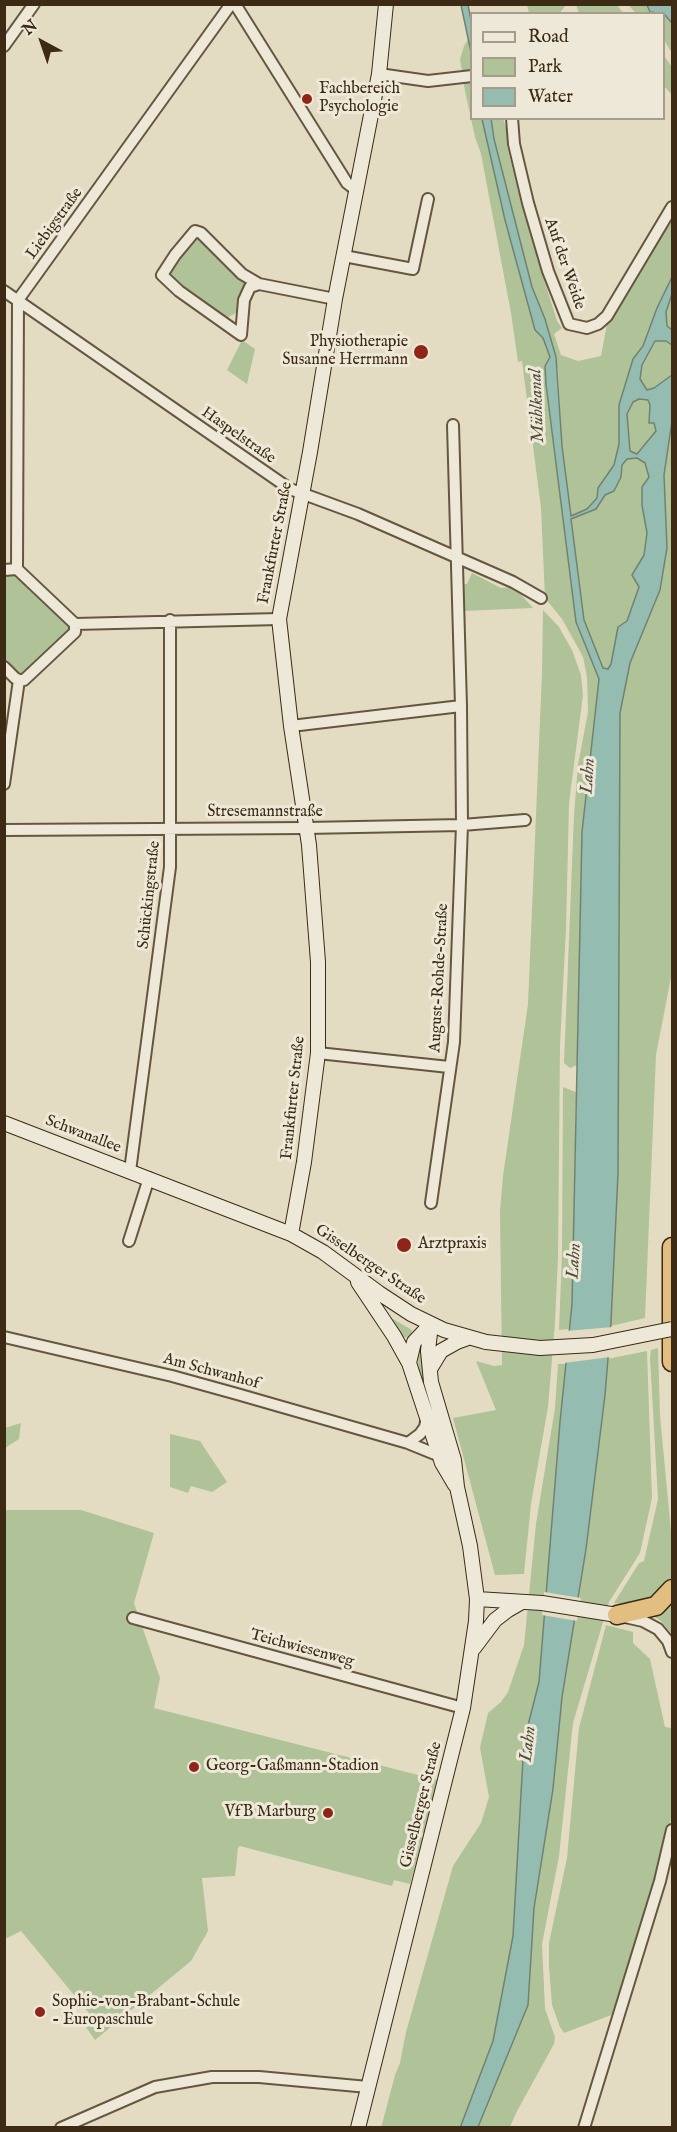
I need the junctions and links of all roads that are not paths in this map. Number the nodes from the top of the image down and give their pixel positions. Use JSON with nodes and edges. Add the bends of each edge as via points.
{"nodes":[{"id":1,"x":34,"y":4,"type":"edge"},
{"id":2,"x":233,"y":4,"type":"edge"},
{"id":3,"x":386,"y":4,"type":"edge"},
{"id":4,"x":4,"y":46,"type":"edge"},
{"id":5,"x":379,"y":74,"type":"junction"},
{"id":6,"x":466,"y":77,"type":"edge"},
{"id":7,"x":512,"y":120,"type":"edge"},
{"id":8,"x":356,"y":190,"type":"junction"},
{"id":9,"x":428,"y":199,"type":"dead end"},
{"id":10,"x":672,"y":207,"type":"edge"},
{"id":11,"x":344,"y":256,"type":"junction"},
{"id":12,"x":258,"y":284,"type":"junction"},
{"id":13,"x":4,"y":291,"type":"edge"},
{"id":14,"x":335,"y":299,"type":"junction"},
{"id":15,"x":18,"y":300,"type":"junction"},
{"id":16,"x":453,"y":425,"type":"dead end"},
{"id":17,"x":302,"y":495,"type":"junction"},
{"id":18,"x":457,"y":559,"type":"junction"},
{"id":19,"x":17,"y":569,"type":"junction"},
{"id":20,"x":4,"y":570,"type":"edge"},
{"id":21,"x":541,"y":598,"type":"dead end"},
{"id":22,"x":279,"y":619,"type":"junction"},
{"id":23,"x":170,"y":620,"type":"junction"},
{"id":24,"x":75,"y":624,"type":"junction"},
{"id":25,"x":4,"y":668,"type":"edge"},
{"id":26,"x":19,"y":680,"type":"junction"},
{"id":27,"x":461,"y":706,"type":"junction"},
{"id":28,"x":291,"y":726,"type":"junction"},
{"id":29,"x":4,"y":784,"type":"edge"},
{"id":30,"x":525,"y":820,"type":"dead end"},
{"id":31,"x":462,"y":825,"type":"junction"},
{"id":32,"x":306,"y":828,"type":"junction"},
{"id":33,"x":171,"y":829,"type":"junction"},
{"id":34,"x":4,"y":830,"type":"edge"},
{"id":35,"x":318,"y":1053,"type":"junction"},
{"id":36,"x":449,"y":1067,"type":"junction"},
{"id":37,"x":4,"y":1123,"type":"edge"},
{"id":38,"x":130,"y":1171,"type":"junction"},
{"id":39,"x":150,"y":1178,"type":"junction"},
{"id":40,"x":431,"y":1203,"type":"dead end"},
{"id":41,"x":291,"y":1234,"type":"junction"},
{"id":42,"x":129,"y":1241,"type":"dead end"},
{"id":43,"x":672,"y":1247,"type":"edge"},
{"id":44,"x":351,"y":1272,"type":"junction"},
{"id":45,"x":431,"y":1324,"type":"junction"},
{"id":46,"x":672,"y":1329,"type":"edge"},
{"id":47,"x":4,"y":1337,"type":"edge"},
{"id":48,"x":468,"y":1338,"type":"junction"},
{"id":49,"x":672,"y":1362,"type":"edge"},
{"id":50,"x":409,"y":1363,"type":"junction"},
{"id":51,"x":429,"y":1370,"type":"junction"},
{"id":52,"x":427,"y":1416,"type":"junction"},
{"id":53,"x":408,"y":1443,"type":"junction"},
{"id":54,"x":440,"y":1456,"type":"junction"},
{"id":55,"x":457,"y":1486,"type":"junction"},
{"id":56,"x":672,"y":1589,"type":"edge"},
{"id":57,"x":477,"y":1599,"type":"junction"},
{"id":58,"x":523,"y":1601,"type":"junction"},
{"id":59,"x":616,"y":1615,"type":"joint"},
{"id":60,"x":639,"y":1615,"type":"junction"},
{"id":61,"x":133,"y":1618,"type":"dead end"},
{"id":62,"x":473,"y":1650,"type":"junction"},
{"id":63,"x":672,"y":1652,"type":"edge"},
{"id":64,"x":464,"y":1708,"type":"junction"},
{"id":65,"x":672,"y":1830,"type":"edge"},
{"id":66,"x":368,"y":2087,"type":"junction"},
{"id":67,"x":61,"y":2127,"type":"edge"},
{"id":68,"x":358,"y":2127,"type":"edge"},
{"id":69,"x":584,"y":2127,"type":"edge"}],
"edges":[{"from":1,"to":4,"type":"street"},
{"from":2,"to":8,"type":"street","via":[[347,183]]},
{"from":2,"to":15,"type":"street","name":"Liebigstraße"},
{"from":3,"to":5,"type":"main road","name":"Frankfurter Straße"},
{"from":5,"to":6,"type":"street","via":[[428,81]]},
{"from":5,"to":8,"type":"main road","name":"Frankfurter Straße"},
{"from":7,"to":10,"type":"street","name":"Auf der Weide","via":[[528,203],[569,324],[587,328],[607,316]]},
{"from":8,"to":11,"type":"main road","name":"Frankfurter Straße"},
{"from":9,"to":11,"type":"street","via":[[413,269]]},
{"from":11,"to":14,"type":"main road","name":"Frankfurter Straße"},
{"from":12,"to":12,"type":"street","via":[[195,231],[162,275],[241,335],[244,300],[250,287]]},
{"from":12,"to":14,"type":"street"},
{"from":13,"to":15,"type":"street","name":"Haspelstraße"},
{"from":14,"to":17,"type":"main road","name":"Frankfurter Straße"},
{"from":15,"to":17,"type":"street","name":"Haspelstraße","via":[[276,481]]},
{"from":15,"to":19,"type":"street"},
{"from":16,"to":18,"type":"street","name":"August-Rohde-Straße"},
{"from":17,"to":18,"type":"street","name":"Haspelstraße","via":[[358,514]]},
{"from":17,"to":22,"type":"main road","name":"Frankfurter Straße"},
{"from":18,"to":21,"type":"street","name":"Haspelstraße"},
{"from":18,"to":27,"type":"street","name":"August-Rohde-Straße"},
{"from":19,"to":20,"type":"street"},
{"from":19,"to":24,"type":"street"},
{"from":22,"to":23,"type":"street"},
{"from":22,"to":28,"type":"main road","name":"Frankfurter Straße"},
{"from":23,"to":24,"type":"street"},
{"from":23,"to":33,"type":"street","name":"Schückingstraße"},
{"from":24,"to":26,"type":"street","via":[[75,632],[30,675]]},
{"from":25,"to":26,"type":"street"},
{"from":26,"to":29,"type":"street"},
{"from":27,"to":28,"type":"street"},
{"from":27,"to":31,"type":"street","name":"August-Rohde-Straße"},
{"from":28,"to":32,"type":"main road","name":"Frankfurter Straße"},
{"from":30,"to":31,"type":"street","name":"Stresemannstraße"},
{"from":31,"to":32,"type":"street","name":"Stresemannstraße"},
{"from":31,"to":36,"type":"street","name":"August-Rohde-Straße","via":[[454,1042]]},
{"from":32,"to":33,"type":"street","name":"Stresemannstraße"},
{"from":32,"to":35,"type":"main road","name":"Frankfurter Straße","via":[[318,962]]},
{"from":33,"to":34,"type":"street","name":"Stresemannstraße"},
{"from":33,"to":38,"type":"street","name":"Schückingstraße","via":[[170,867]]},
{"from":35,"to":36,"type":"street"},
{"from":35,"to":41,"type":"main road","name":"Frankfurter Straße"},
{"from":36,"to":40,"type":"street","name":"August-Rohde-Straße"},
{"from":37,"to":38,"type":"main road","name":"Schwanallee"},
{"from":38,"to":39,"type":"main road","name":"Schwanallee"},
{"from":39,"to":41,"type":"main road","name":"Schwanallee"},
{"from":39,"to":42,"type":"street"},
{"from":41,"to":44,"type":"main road","name":"Gisselberger Straße"},
{"from":43,"to":49,"type":"highway"},
{"from":44,"to":45,"type":"main road","name":"Gisselberger Straße"},
{"from":44,"to":50,"type":"main road"},
{"from":45,"to":48,"type":"main road","name":"Gisselberger Straße"},
{"from":45,"to":50,"type":"main road","name":"Gisselberger Straße","via":[[414,1342]]},
{"from":45,"to":51,"type":"main road","name":"Gisselberger Straße"},
{"from":46,"to":48,"type":"main road","name":"Gisselberger Straße","bridge":true,"via":[[593,1345],[540,1348]]},
{"from":47,"to":53,"type":"street","name":"Am Schwanhof","via":[[172,1376]]},
{"from":48,"to":51,"type":"main road","via":[[441,1351]]},
{"from":50,"to":52,"type":"main road","name":"Gisselberger Straße"},
{"from":51,"to":55,"type":"main road","name":"Gisselberger Straße","via":[[454,1460]]},
{"from":52,"to":53,"type":"street","via":[[420,1434]]},
{"from":52,"to":54,"type":"main road","name":"Gisselberger Straße"},
{"from":53,"to":54,"type":"street","name":"Am Schwanhof"},
{"from":54,"to":55,"type":"main road","name":"Gisselberger Straße"},
{"from":55,"to":57,"type":"main road","name":"Gisselberger Straße"},
{"from":56,"to":60,"type":"highway","via":[[656,1606]]},
{"from":57,"to":58,"type":"main road"},
{"from":57,"to":62,"type":"main road","name":"Gisselberger Straße"},
{"from":58,"to":59,"type":"main road"},
{"from":58,"to":62,"type":"main road","via":[[495,1620]]},
{"from":59,"to":60,"type":"highway"},
{"from":60,"to":63,"type":"street","via":[[662,1633]]},
{"from":61,"to":64,"type":"street","name":"Teichwiesenweg"},
{"from":62,"to":64,"type":"main road","name":"Gisselberger Straße"},
{"from":64,"to":66,"type":"main road","name":"Gisselberger Straße"},
{"from":65,"to":69,"type":"street"},
{"from":66,"to":67,"type":"street","via":[[259,2077],[212,2077],[156,2088]]},
{"from":66,"to":68,"type":"main road","name":"Gisselberger Straße"}]}
